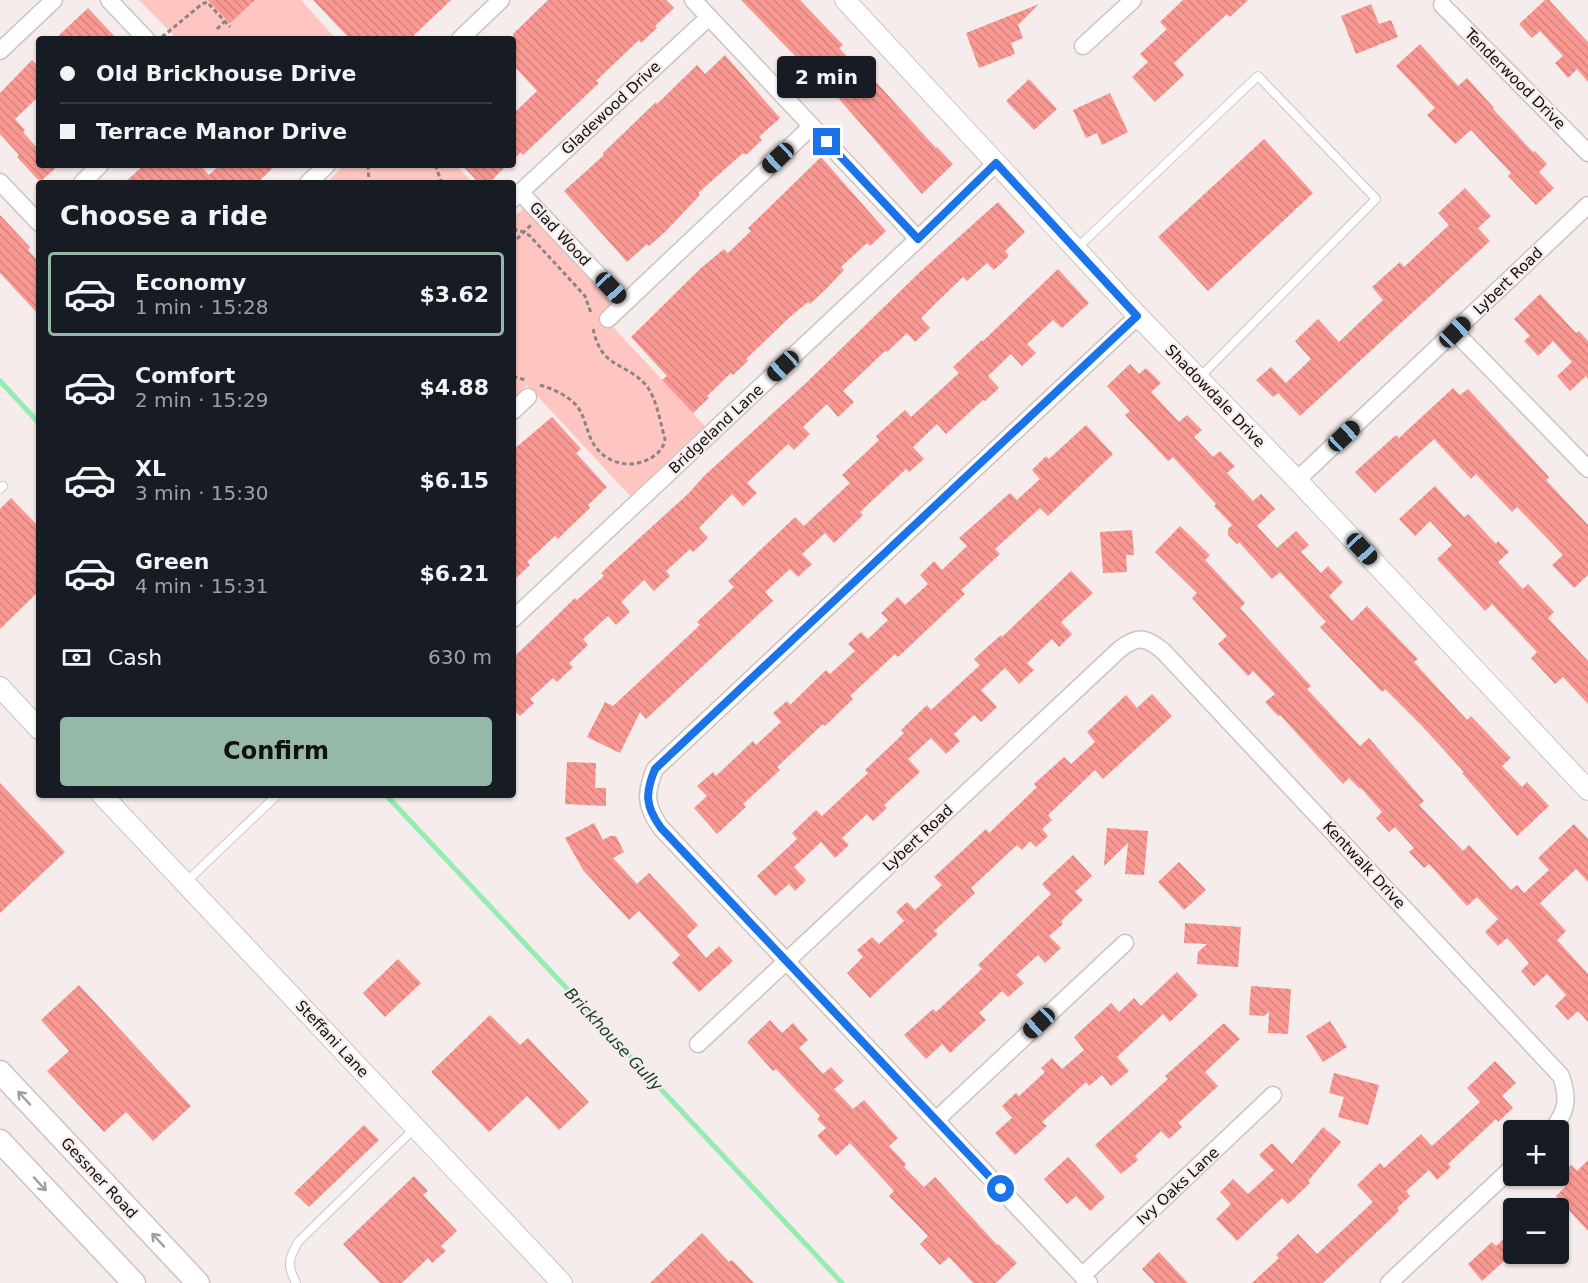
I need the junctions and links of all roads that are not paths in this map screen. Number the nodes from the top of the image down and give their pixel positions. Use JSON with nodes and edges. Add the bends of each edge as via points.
{"nodes":[{"id":1,"x":54,"y":0,"type":"edge"},
{"id":2,"x":109,"y":0,"type":"edge"},
{"id":3,"x":501,"y":0,"type":"edge"},
{"id":4,"x":693,"y":0,"type":"edge"},
{"id":5,"x":845,"y":0,"type":"edge"},
{"id":6,"x":1132,"y":0,"type":"edge"},
{"id":7,"x":1442,"y":5,"type":"dead end"},
{"id":8,"x":709,"y":16,"type":"junction"},
{"id":9,"x":143,"y":36,"type":"edge"},
{"id":10,"x":463,"y":36,"type":"edge"},
{"id":11,"x":1083,"y":46,"type":"dead end"},
{"id":12,"x":0,"y":51,"type":"edge"},
{"id":13,"x":812,"y":126,"type":"junction"},
{"id":14,"x":1588,"y":153,"type":"edge"},
{"id":15,"x":996,"y":163,"type":"junction"},
{"id":16,"x":97,"y":168,"type":"edge"},
{"id":17,"x":324,"y":168,"type":"edge"},
{"id":18,"x":85,"y":180,"type":"edge"},
{"id":19,"x":311,"y":180,"type":"edge"},
{"id":20,"x":0,"y":182,"type":"edge"},
{"id":21,"x":517,"y":196,"type":"edge"},
{"id":22,"x":1588,"y":205,"type":"edge"},
{"id":23,"x":36,"y":220,"type":"edge"},
{"id":24,"x":918,"y":239,"type":"junction"},
{"id":25,"x":1076,"y":249,"type":"junction"},
{"id":26,"x":625,"y":303,"type":"junction"},
{"id":27,"x":1137,"y":316,"type":"junction"},
{"id":28,"x":601,"y":321,"type":"road end"},
{"id":29,"x":1455,"y":332,"type":"junction"},
{"id":30,"x":1198,"y":378,"type":"junction"},
{"id":31,"x":528,"y":397,"type":"dead end"},
{"id":32,"x":516,"y":408,"type":"edge"},
{"id":33,"x":1588,"y":469,"type":"edge"},
{"id":34,"x":1297,"y":480,"type":"junction"},
{"id":35,"x":516,"y":616,"type":"edge"},
{"id":36,"x":1141,"y":639,"type":"joint"},
{"id":37,"x":0,"y":687,"type":"edge"},
{"id":38,"x":36,"y":726,"type":"edge"},
{"id":39,"x":1588,"y":790,"type":"edge"},
{"id":40,"x":105,"y":798,"type":"edge"},
{"id":41,"x":274,"y":798,"type":"dead end"},
{"id":42,"x":185,"y":883,"type":"junction"},
{"id":43,"x":1125,"y":943,"type":"dead end"},
{"id":44,"x":787,"y":961,"type":"junction"},
{"id":45,"x":698,"y":1044,"type":"dead end"},
{"id":46,"x":0,"y":1072,"type":"edge"},
{"id":47,"x":1273,"y":1095,"type":"dead end"},
{"id":48,"x":936,"y":1120,"type":"junction"},
{"id":49,"x":1560,"y":1120,"type":"edge"},
{"id":50,"x":415,"y":1128,"type":"junction"},
{"id":51,"x":0,"y":1141,"type":"edge"},
{"id":52,"x":1503,"y":1176,"type":"edge"},
{"id":53,"x":1086,"y":1279,"type":"edge"},
{"id":54,"x":134,"y":1283,"type":"edge"},
{"id":55,"x":198,"y":1283,"type":"edge"},
{"id":56,"x":296,"y":1283,"type":"edge"},
{"id":57,"x":562,"y":1283,"type":"edge"},
{"id":58,"x":1389,"y":1283,"type":"edge"}],
"edges":[{"from":1,"to":12,"type":"street"},
{"from":2,"to":9,"type":"street"},
{"from":3,"to":10,"type":"street"},
{"from":4,"to":8,"type":"street"},
{"from":5,"to":15,"type":"street","name":"Shadowdale Drive"},
{"from":6,"to":11,"type":"street"},
{"from":7,"to":14,"type":"street","name":"Tenderwood Drive"},
{"from":8,"to":13,"type":"street"},
{"from":8,"to":21,"type":"street","name":"Gladewood Drive"},
{"from":13,"to":24,"type":"street"},
{"from":13,"to":26,"type":"street"},
{"from":15,"to":24,"type":"street","name":"Bridgeland Lane"},
{"from":15,"to":25,"type":"street","name":"Shadowdale Drive"},
{"from":16,"to":18,"type":"street"},
{"from":17,"to":19,"type":"street"},
{"from":20,"to":23,"type":"street"},
{"from":21,"to":26,"type":"street","name":"Glad Wood"},
{"from":22,"to":29,"type":"street","name":"Lybert Road"},
{"from":24,"to":35,"type":"street","name":"Bridgeland Lane"},
{"from":25,"to":27,"type":"street","name":"Shadowdale Drive"},
{"from":25,"to":30,"type":"lane","via":[[1258,76],[1376,199]]},
{"from":26,"to":28,"type":"street"},
{"from":27,"to":30,"type":"street","name":"Shadowdale Drive"},
{"from":27,"to":44,"type":"street","via":[[655,769],[648,786],[654,818]]},
{"from":29,"to":33,"type":"street"},
{"from":29,"to":34,"type":"street","name":"Lybert Road"},
{"from":30,"to":34,"type":"street","name":"Shadowdale Drive"},
{"from":31,"to":32,"type":"street"},
{"from":34,"to":39,"type":"street","name":"Shadowdale Drive"},
{"from":36,"to":44,"type":"street","name":"Lybert Road","via":[[1120,649]]},
{"from":36,"to":49,"type":"street","name":"Kentwalk Drive","via":[[1151,641],[1163,651],[1561,1076],[1566,1090]]},
{"from":37,"to":38,"type":"street"},
{"from":40,"to":42,"type":"street","name":"Steffani Lane"},
{"from":41,"to":42,"type":"lane"},
{"from":42,"to":50,"type":"street","name":"Steffani Lane"},
{"from":43,"to":48,"type":"street"},
{"from":44,"to":45,"type":"street","name":"Lybert Road"},
{"from":44,"to":48,"type":"street"},
{"from":55,"to":46,"type":"main road","name":"Gessner Road","one_way":true},
{"from":47,"to":53,"type":"street","name":"Ivy Oaks Lane"},
{"from":48,"to":53,"type":"street"},
{"from":50,"to":56,"type":"lane","via":[[297,1242],[289,1258]]},
{"from":50,"to":57,"type":"street","name":"Steffani Lane"},
{"from":51,"to":54,"type":"main road","one_way":true},
{"from":52,"to":58,"type":"street"}]}
